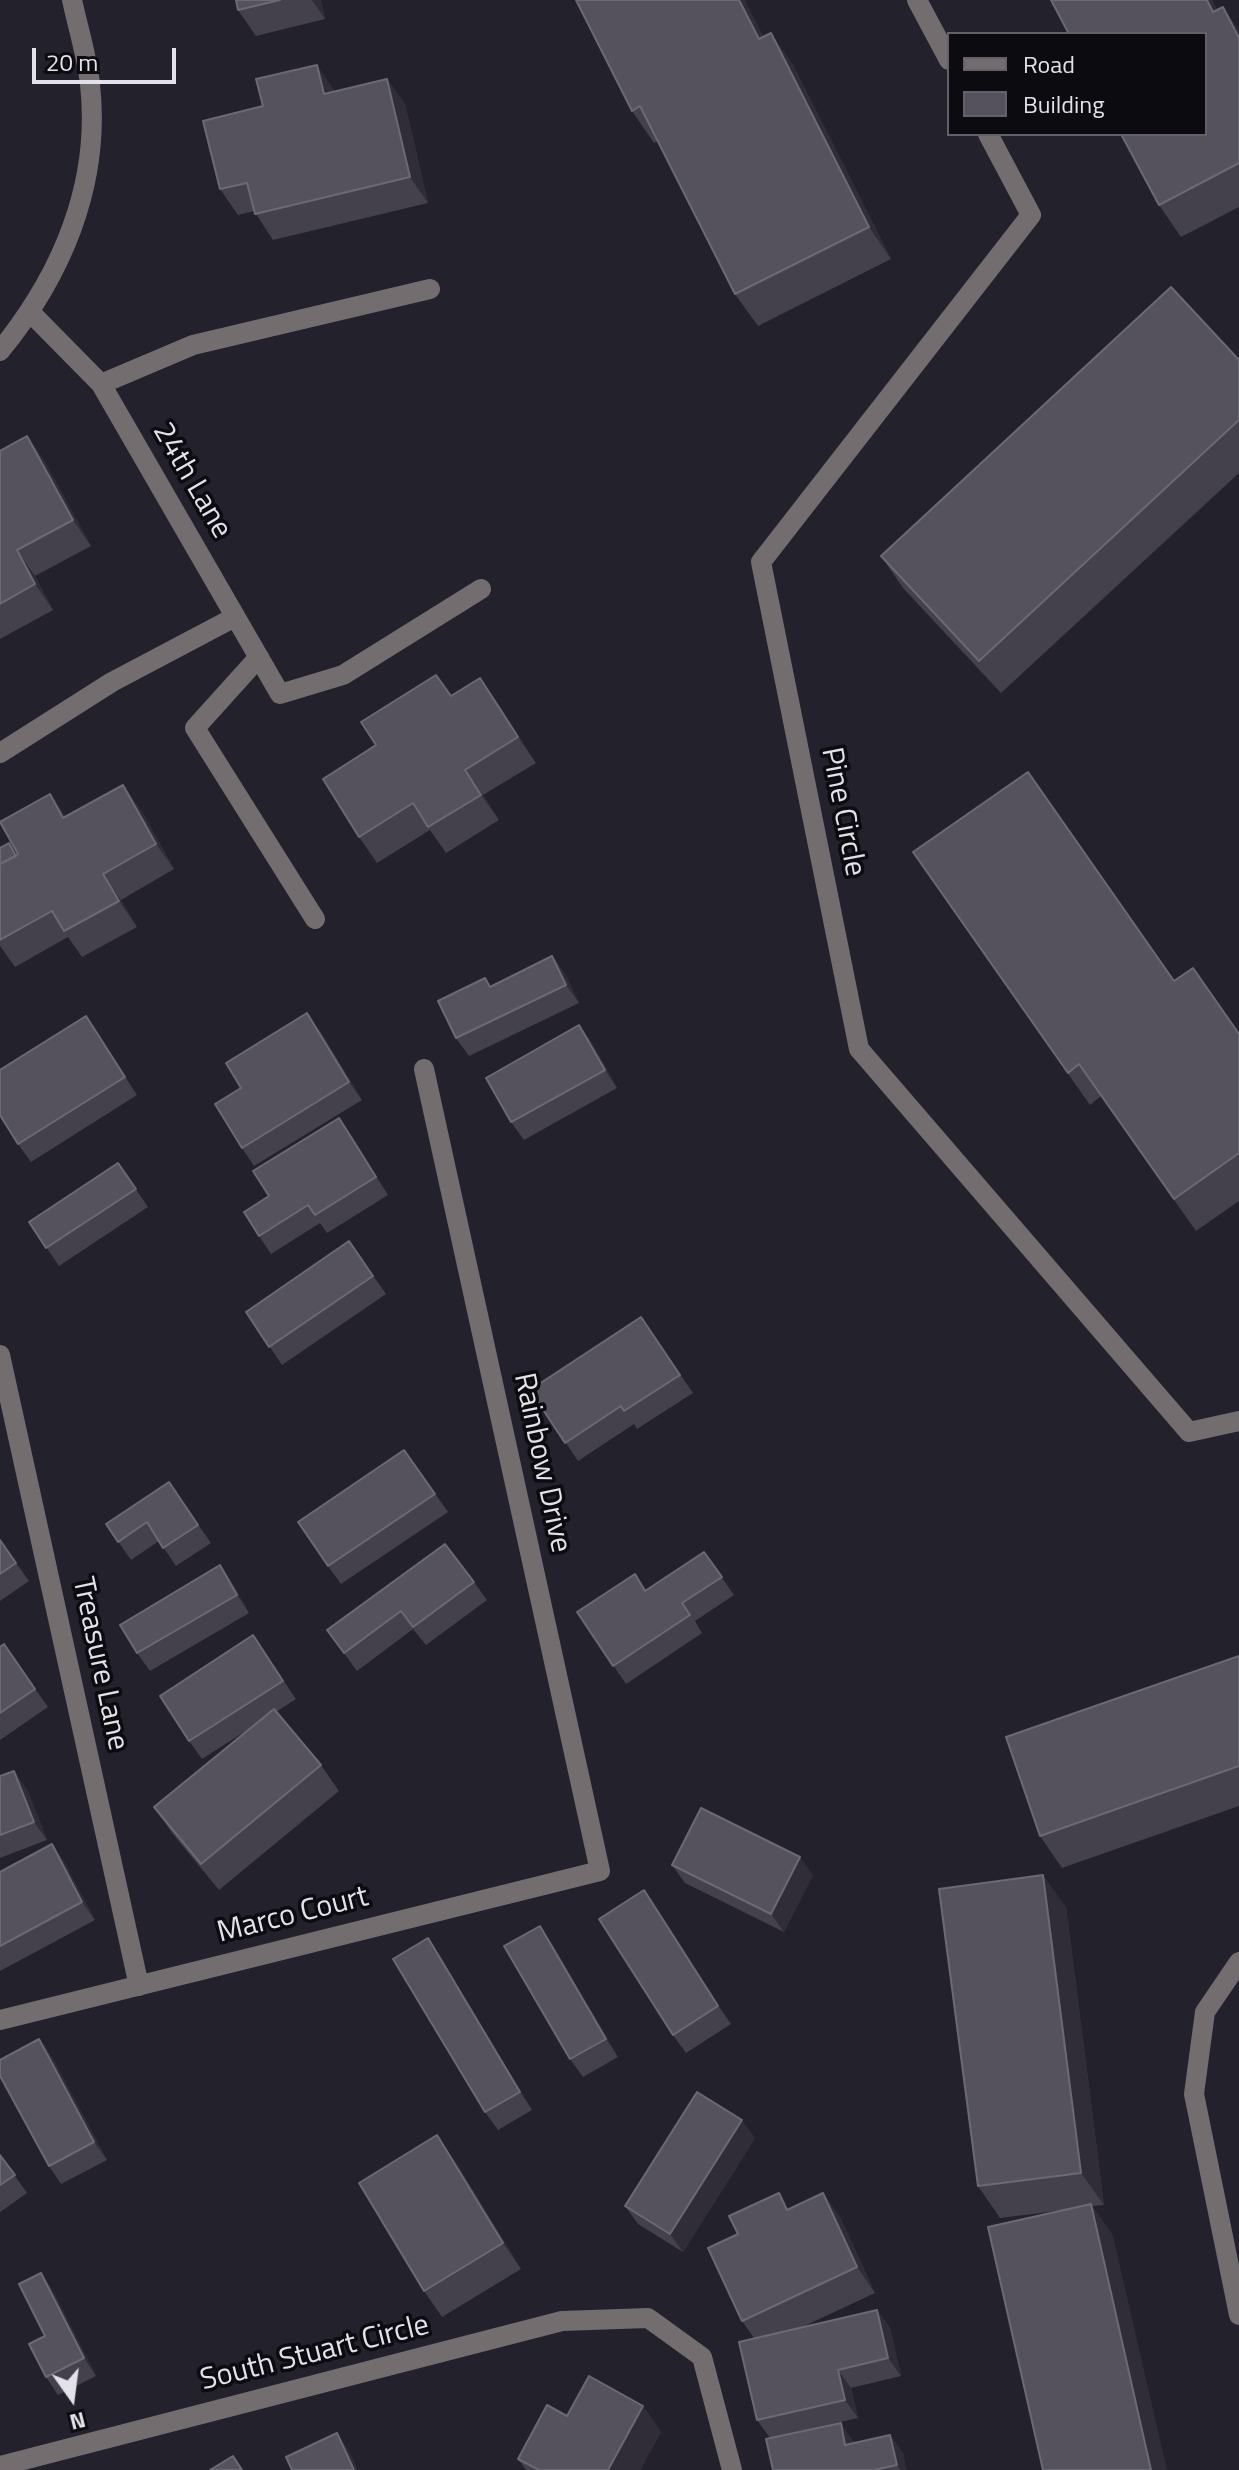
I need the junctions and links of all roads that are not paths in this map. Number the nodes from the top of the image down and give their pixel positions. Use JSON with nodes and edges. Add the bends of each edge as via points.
{"nodes":[{"id":1,"x":72,"y":0,"type":"edge"},
{"id":2,"x":917,"y":0,"type":"edge"},
{"id":3,"x":947,"y":56,"type":"edge"},
{"id":4,"x":989,"y":136,"type":"edge"},
{"id":5,"x":430,"y":289,"type":"dead end"},
{"id":6,"x":31,"y":313,"type":"junction"},
{"id":7,"x":0,"y":351,"type":"edge"},
{"id":8,"x":101,"y":384,"type":"junction"},
{"id":9,"x":481,"y":589,"type":"dead end"},
{"id":10,"x":235,"y":617,"type":"junction"},
{"id":11,"x":259,"y":657,"type":"junction"},
{"id":12,"x":0,"y":753,"type":"edge"},
{"id":13,"x":315,"y":919,"type":"dead end"},
{"id":14,"x":424,"y":1069,"type":"dead end"},
{"id":15,"x":0,"y":1355,"type":"edge"},
{"id":16,"x":1239,"y":1421,"type":"edge"},
{"id":17,"x":600,"y":1871,"type":"joint"},
{"id":18,"x":1239,"y":1962,"type":"edge"},
{"id":19,"x":139,"y":1986,"type":"junction"},
{"id":20,"x":0,"y":2020,"type":"edge"},
{"id":21,"x":1239,"y":2315,"type":"edge"},
{"id":22,"x":0,"y":2466,"type":"edge"},
{"id":23,"x":732,"y":2470,"type":"edge"}],
"edges":[{"from":1,"to":6,"type":"street","via":[[89,81],[91,157],[85,195]]},
{"from":2,"to":3,"type":"street"},
{"from":4,"to":16,"type":"street","name":"Pine Circle","via":[[1031,215],[761,562],[859,1049],[1189,1432]]},
{"from":5,"to":8,"type":"street","via":[[193,345]]},
{"from":6,"to":7,"type":"street"},
{"from":6,"to":8,"type":"street","name":"24th Lane"},
{"from":8,"to":10,"type":"street","name":"24th Lane"},
{"from":9,"to":11,"type":"street","name":"24th Lane","via":[[343,675],[280,694]]},
{"from":10,"to":11,"type":"street","name":"24th Lane"},
{"from":10,"to":12,"type":"street","via":[[112,682]]},
{"from":11,"to":13,"type":"street","via":[[195,728]]},
{"from":14,"to":17,"type":"street","name":"Rainbow Drive"},
{"from":15,"to":19,"type":"street","name":"Treasure Lane"},
{"from":17,"to":19,"type":"street","name":"Marco Court"},
{"from":18,"to":21,"type":"street","via":[[1205,2012],[1194,2094]]},
{"from":19,"to":20,"type":"street","name":"Marco Court"},
{"from":22,"to":23,"type":"street","name":"South Stuart Circle","via":[[562,2321],[648,2318],[702,2357]]}]}
